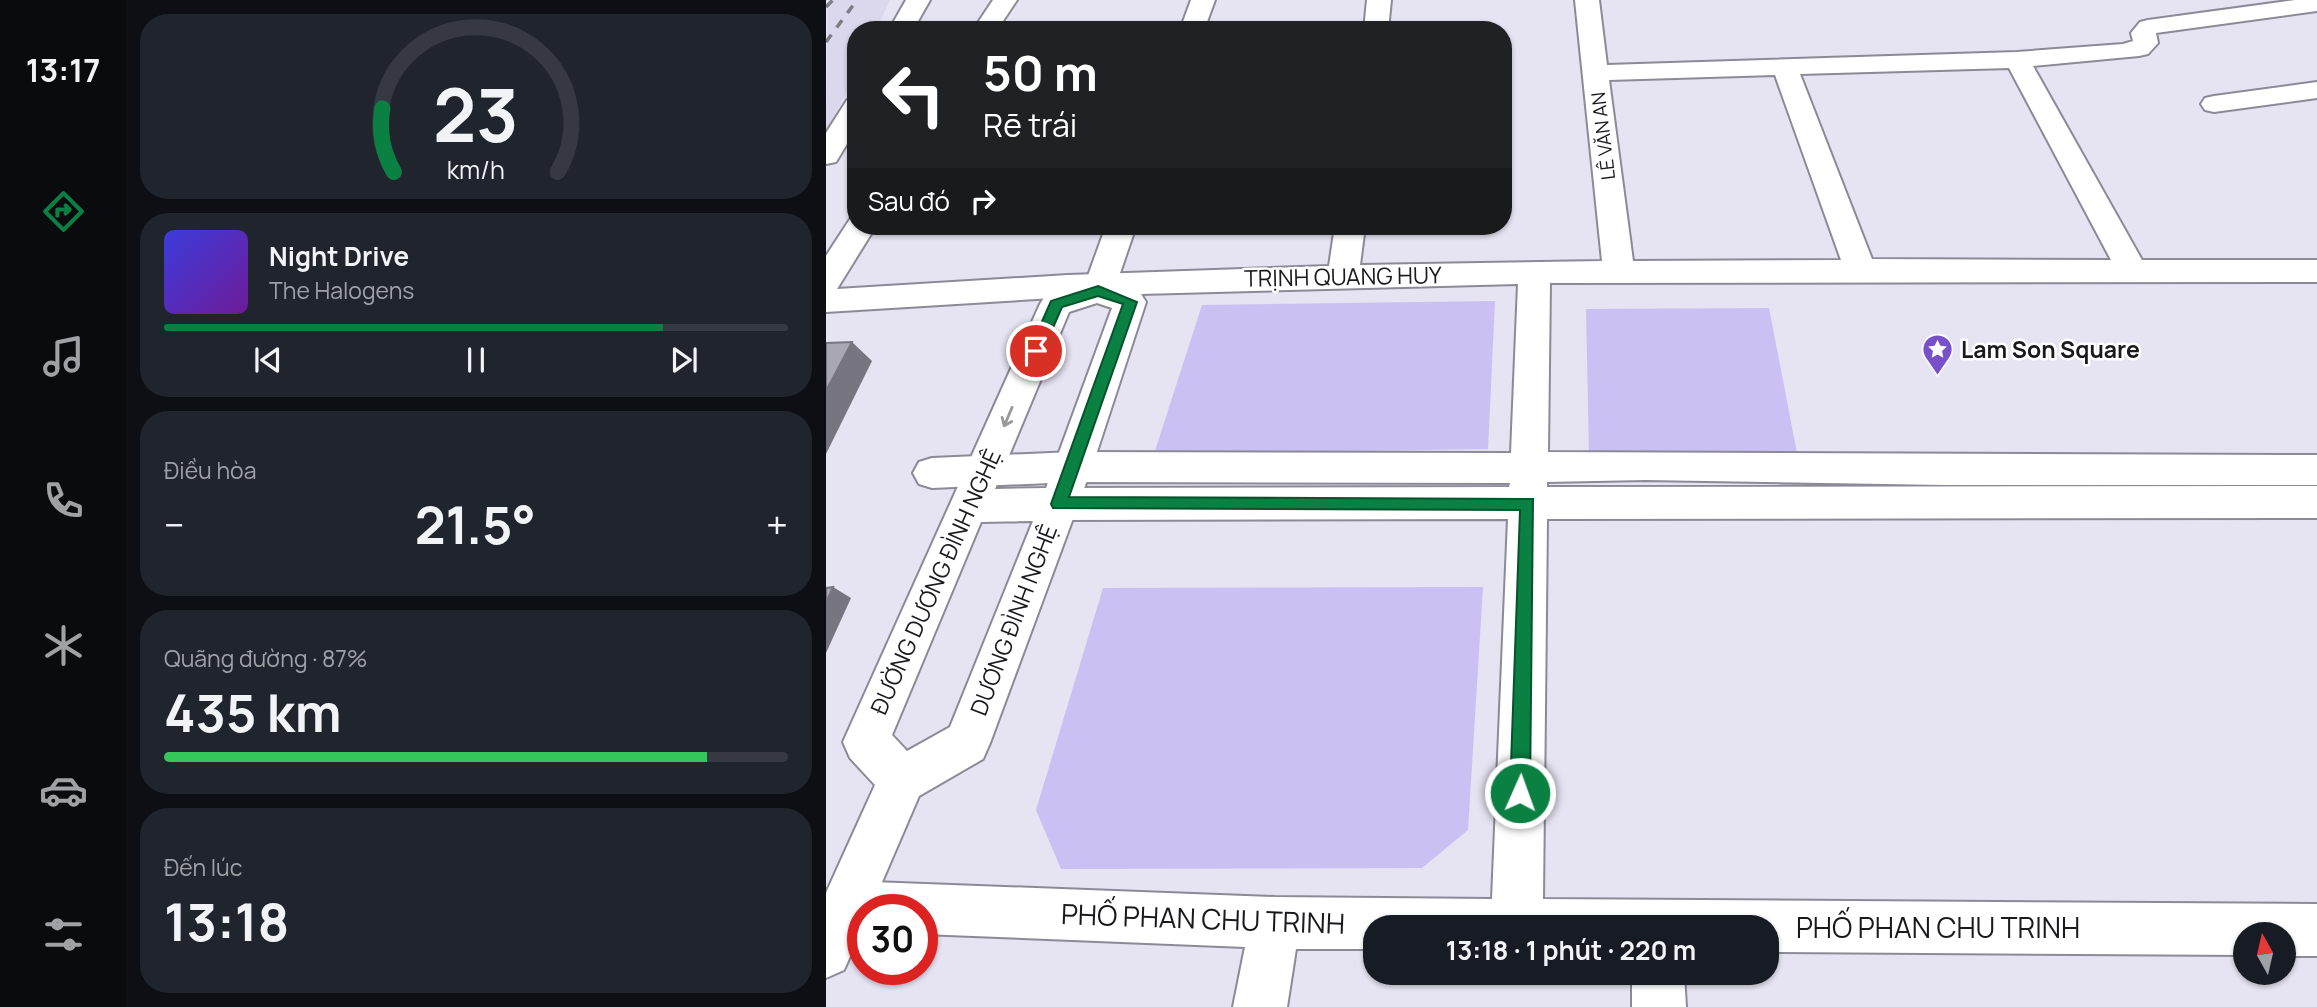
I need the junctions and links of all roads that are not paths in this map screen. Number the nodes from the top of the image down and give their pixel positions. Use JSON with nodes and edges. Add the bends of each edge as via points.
{"nodes":[{"id":1,"x":918,"y":0,"type":"edge"},
{"id":2,"x":1005,"y":0,"type":"edge"},
{"id":3,"x":1203,"y":0,"type":"edge"},
{"id":4,"x":1379,"y":0,"type":"edge"},
{"id":5,"x":1587,"y":0,"type":"edge"},
{"id":6,"x":2317,"y":5,"type":"edge"},
{"id":7,"x":906,"y":21,"type":"edge"},
{"id":8,"x":991,"y":21,"type":"edge"},
{"id":9,"x":1195,"y":21,"type":"edge"},
{"id":10,"x":1377,"y":21,"type":"edge"},
{"id":11,"x":2017,"y":60,"type":"junction"},
{"id":12,"x":1785,"y":67,"type":"junction"},
{"id":13,"x":1596,"y":73,"type":"junction"},
{"id":14,"x":2317,"y":90,"type":"edge"},
{"id":15,"x":2214,"y":104,"type":"dead end"},
{"id":16,"x":847,"y":121,"type":"edge"},
{"id":17,"x":826,"y":156,"type":"edge"},
{"id":18,"x":855,"y":235,"type":"edge"},
{"id":19,"x":1119,"y":235,"type":"edge"},
{"id":20,"x":1349,"y":235,"type":"edge"},
{"id":21,"x":1860,"y":270,"type":"junction"},
{"id":22,"x":2132,"y":271,"type":"junction"},
{"id":23,"x":2317,"y":271,"type":"edge"},
{"id":24,"x":1619,"y":273,"type":"junction"},
{"id":25,"x":1343,"y":276,"type":"junction"},
{"id":26,"x":826,"y":281,"type":"edge"},
{"id":27,"x":1533,"y":284,"type":"junction"},
{"id":28,"x":2317,"y":286,"type":"edge"},
{"id":29,"x":1109,"y":292,"type":"junction"},
{"id":30,"x":826,"y":301,"type":"edge"},
{"id":31,"x":1056,"y":304,"type":"junction"},
{"id":32,"x":1002,"y":307,"type":"dead end"},
{"id":33,"x":1073,"y":467,"type":"junction"},
{"id":34,"x":986,"y":469,"type":"junction"},
{"id":35,"x":2317,"y":470,"type":"edge"},
{"id":36,"x":932,"y":473,"type":"dead end"},
{"id":37,"x":1528,"y":485,"type":"junction"},
{"id":38,"x":2317,"y":502,"type":"edge"},
{"id":39,"x":1059,"y":504,"type":"junction"},
{"id":40,"x":970,"y":506,"type":"junction"},
{"id":41,"x":902,"y":779,"type":"junction"},
{"id":42,"x":846,"y":906,"type":"junction"},
{"id":43,"x":1517,"y":915,"type":"edge"},
{"id":44,"x":1275,"y":923,"type":"junction"},
{"id":45,"x":1363,"y":924,"type":"edge"},
{"id":46,"x":2317,"y":930,"type":"edge"},
{"id":47,"x":1779,"y":940,"type":"edge"},
{"id":48,"x":826,"y":952,"type":"edge"},
{"id":49,"x":1658,"y":985,"type":"edge"},
{"id":50,"x":1260,"y":1007,"type":"edge"},
{"id":51,"x":1659,"y":1007,"type":"edge"}],
"edges":[{"from":1,"to":7,"type":"street"},
{"from":2,"to":8,"type":"street"},
{"from":3,"to":9,"type":"street"},
{"from":4,"to":10,"type":"street"},
{"from":5,"to":13,"type":"street","name":"LÊ VĂN AN"},
{"from":6,"to":11,"type":"street","via":[[2148,27],[2143,33],[2146,43],[2139,49]]},
{"from":11,"to":12,"type":"street"},
{"from":11,"to":22,"type":"street"},
{"from":12,"to":13,"type":"street"},
{"from":12,"to":21,"type":"street"},
{"from":13,"to":24,"type":"street","name":"LÊ VĂN AN"},
{"from":14,"to":15,"type":"street"},
{"from":16,"to":17,"type":"street"},
{"from":18,"to":26,"type":"street"},
{"from":19,"to":29,"type":"street"},
{"from":20,"to":25,"type":"street"},
{"from":21,"to":22,"type":"street","name":"TRỊNH QUANG HUY"},
{"from":21,"to":24,"type":"street","name":"TRỊNH QUANG HUY"},
{"from":22,"to":23,"type":"street","name":"TRỊNH QUANG HUY"},
{"from":24,"to":27,"type":"street","name":"TRỊNH QUANG HUY"},
{"from":25,"to":27,"type":"street","name":"TRỊNH QUANG HUY"},
{"from":25,"to":29,"type":"street","name":"TRỊNH QUANG HUY"},
{"from":27,"to":28,"type":"street"},
{"from":27,"to":29,"type":"street"},
{"from":27,"to":37,"type":"street"},
{"from":29,"to":30,"type":"street","name":"TRỊNH QUANG HUY"},
{"from":29,"to":31,"type":"street"},
{"from":29,"to":33,"type":"street","name":"DƯƠNG ĐÌNH NGHỆ"},
{"from":31,"to":32,"type":"street"},
{"from":31,"to":34,"type":"street","name":"ĐƯỜNG DƯƠNG ĐÌNH NGHỆ","one_way":true},
{"from":33,"to":34,"type":"street"},
{"from":33,"to":37,"type":"street","via":[[1406,470]]},
{"from":33,"to":39,"type":"street","name":"DƯƠNG ĐÌNH NGHỆ"},
{"from":34,"to":36,"type":"street"},
{"from":34,"to":40,"type":"street","name":"ĐƯỜNG DƯƠNG ĐÌNH NGHỆ"},
{"from":35,"to":37,"type":"street"},
{"from":37,"to":38,"type":"street"},
{"from":37,"to":39,"type":"street"},
{"from":37,"to":43,"type":"street"},
{"from":39,"to":40,"type":"street"},
{"from":39,"to":41,"type":"street","name":"DƯƠNG ĐÌNH NGHỆ","via":[[967,743]]},
{"from":40,"to":41,"type":"street","name":"ĐƯỜNG DƯƠNG ĐÌNH NGHỆ","via":[[866,742]]},
{"from":41,"to":42,"type":"street"},
{"from":42,"to":44,"type":"street","name":"PHỐ PHAN CHU TRINH"},
{"from":42,"to":48,"type":"street"},
{"from":44,"to":45,"type":"street","name":"PHỐ PHAN CHU TRINH"},
{"from":44,"to":50,"type":"street"},
{"from":46,"to":47,"type":"street","name":"PHỐ PHAN CHU TRINH"},
{"from":49,"to":51,"type":"street"}]}
